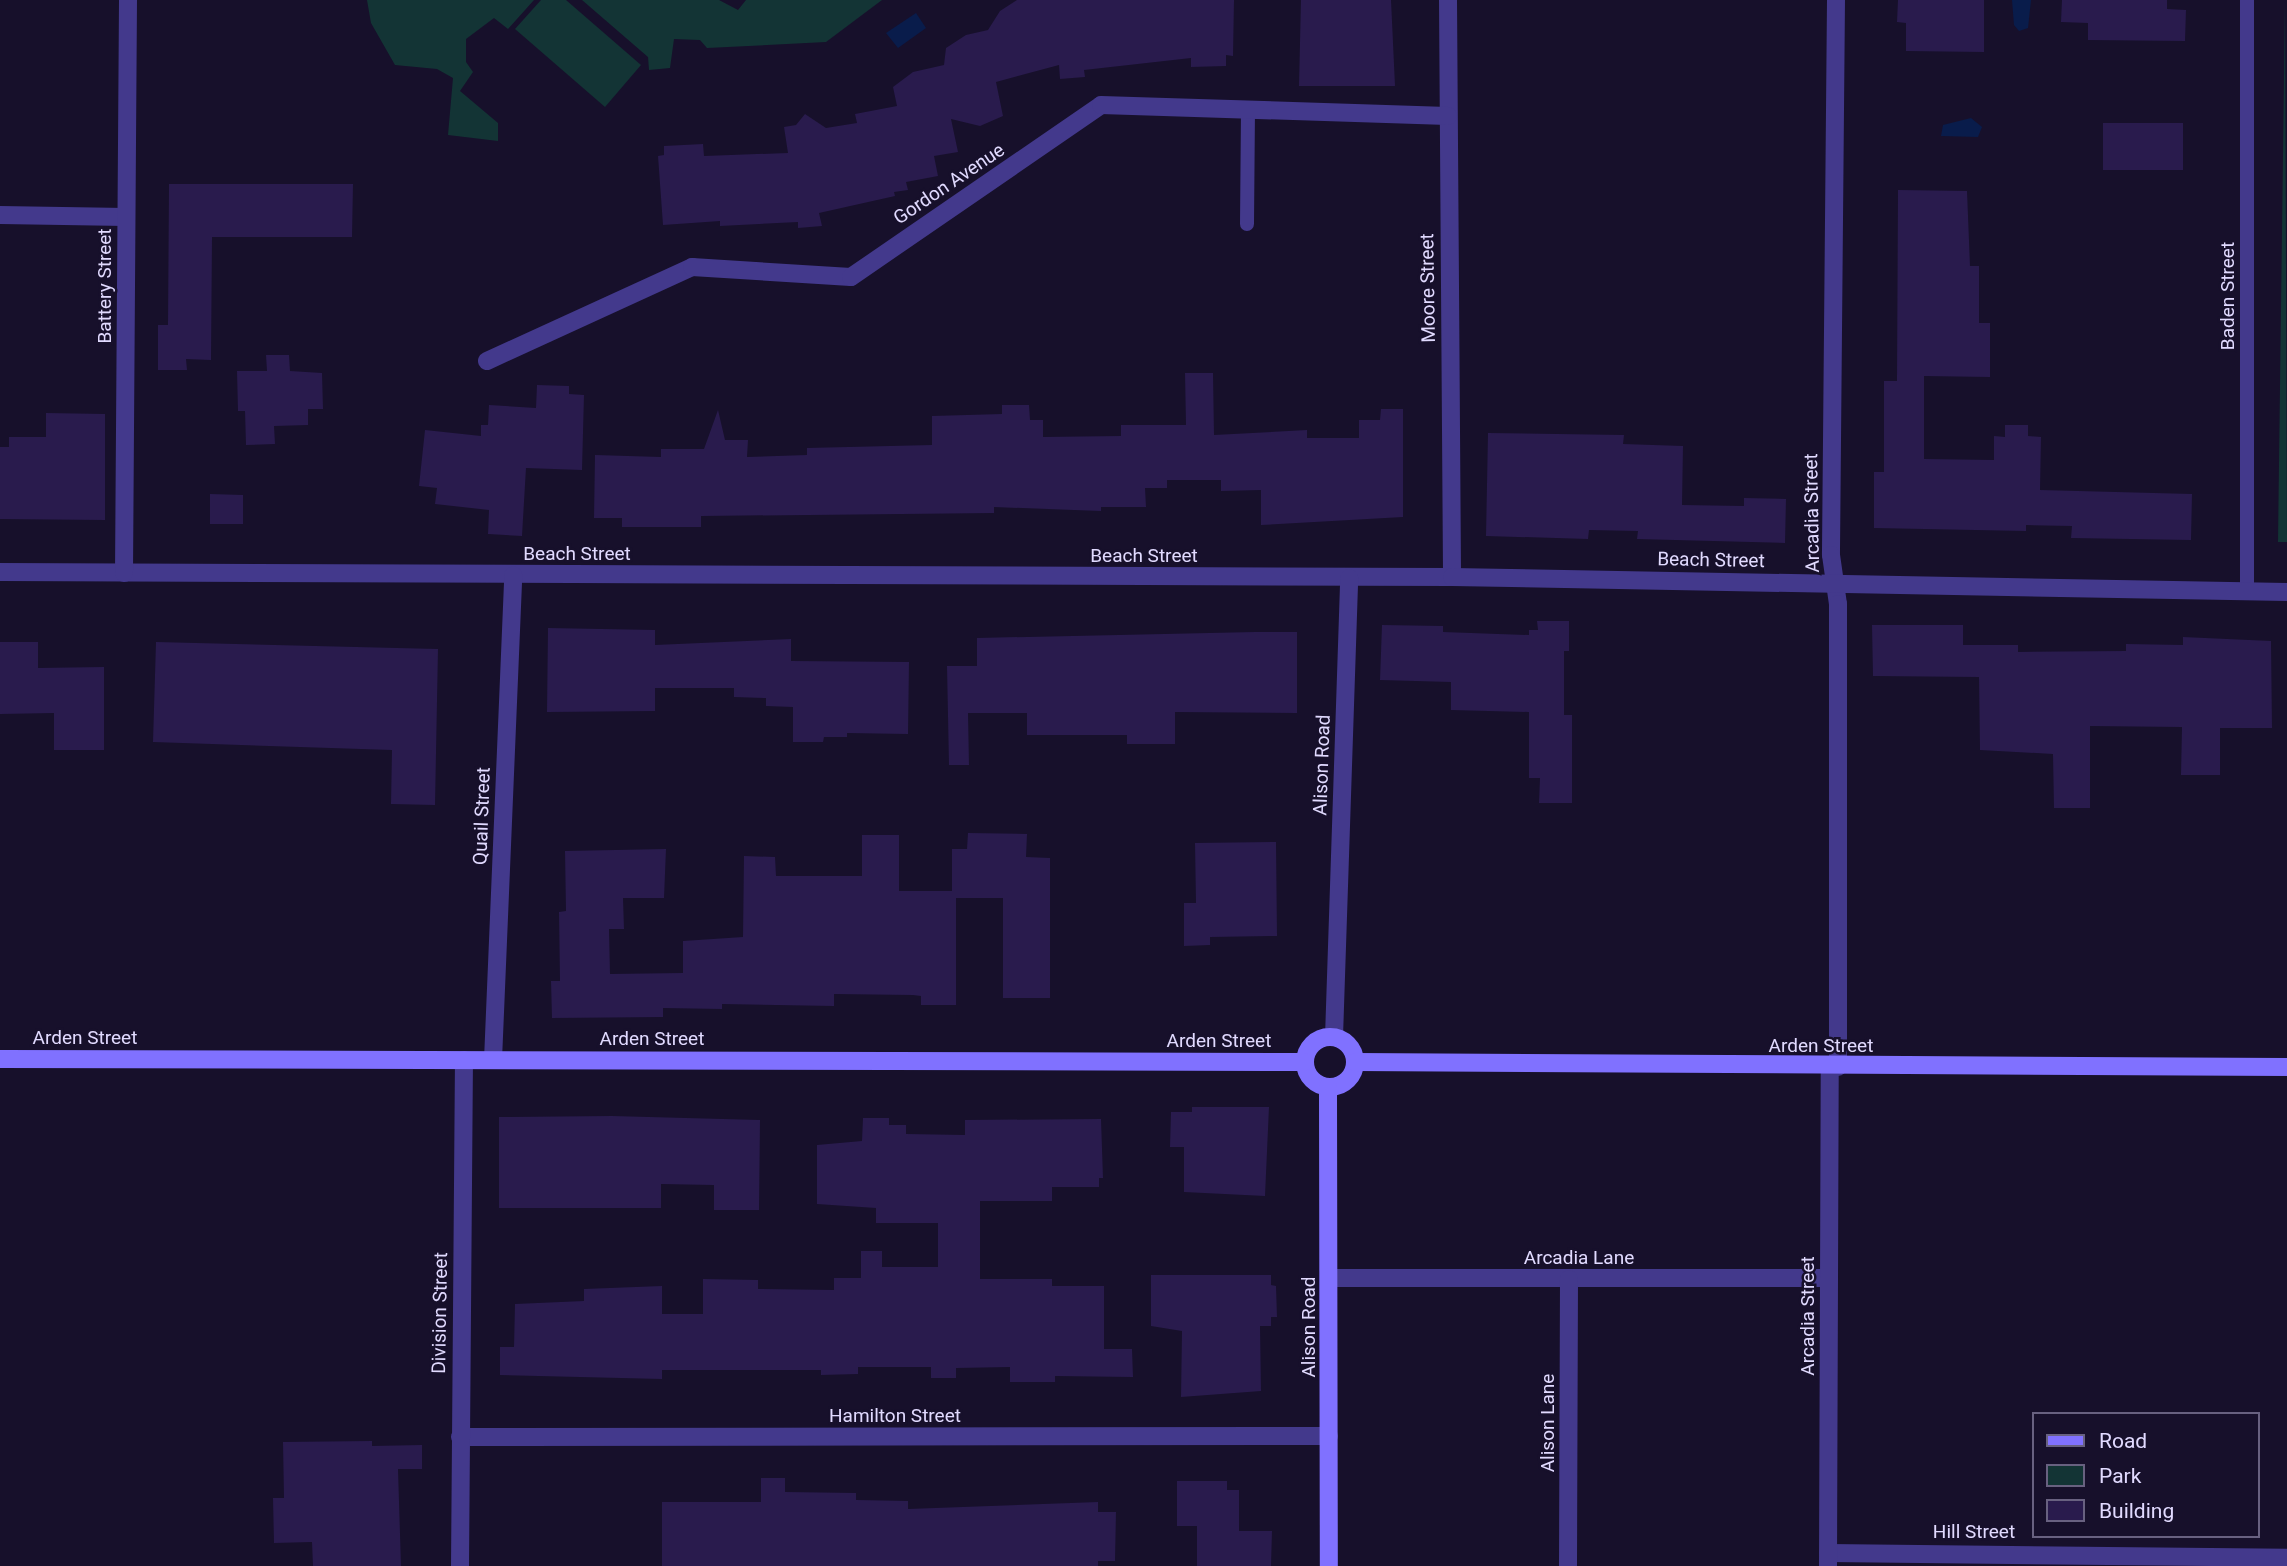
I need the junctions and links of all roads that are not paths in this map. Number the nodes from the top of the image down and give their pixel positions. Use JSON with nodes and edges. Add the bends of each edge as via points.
{"nodes":[{"id":1,"x":128,"y":0,"type":"edge"},
{"id":2,"x":1448,"y":0,"type":"edge"},
{"id":3,"x":1836,"y":0,"type":"edge"},
{"id":4,"x":2247,"y":0,"type":"edge"},
{"id":5,"x":1248,"y":110,"type":"junction"},
{"id":6,"x":1448,"y":116,"type":"junction"},
{"id":7,"x":0,"y":215,"type":"edge"},
{"id":8,"x":126,"y":218,"type":"junction"},
{"id":9,"x":1247,"y":224,"type":"dead end"},
{"id":10,"x":487,"y":361,"type":"dead end"},
{"id":11,"x":0,"y":572,"type":"edge"},
{"id":12,"x":124,"y":573,"type":"junction"},
{"id":13,"x":513,"y":575,"type":"junction"},
{"id":14,"x":1452,"y":577,"type":"junction"},
{"id":15,"x":1349,"y":578,"type":"junction"},
{"id":16,"x":1833,"y":583,"type":"junction"},
{"id":17,"x":2247,"y":592,"type":"junction"},
{"id":18,"x":2287,"y":592,"type":"edge"},
{"id":19,"x":1334,"y":1037,"type":"junction"},
{"id":20,"x":0,"y":1059,"type":"edge"},
{"id":21,"x":464,"y":1060,"type":"junction"},
{"id":22,"x":493,"y":1060,"type":"junction"},
{"id":23,"x":1304,"y":1062,"type":"junction"},
{"id":24,"x":1355,"y":1062,"type":"junction"},
{"id":25,"x":1834,"y":1067,"type":"junction"},
{"id":26,"x":2287,"y":1067,"type":"edge"},
{"id":27,"x":1328,"y":1087,"type":"junction"},
{"id":28,"x":1330,"y":1278,"type":"junction"},
{"id":29,"x":1829,"y":1278,"type":"junction"},
{"id":30,"x":1569,"y":1279,"type":"junction"},
{"id":31,"x":1329,"y":1436,"type":"junction"},
{"id":32,"x":460,"y":1437,"type":"junction"},
{"id":33,"x":2287,"y":1558,"type":"edge"},
{"id":34,"x":1828,"y":1559,"type":"edge"},
{"id":35,"x":2112,"y":1560,"type":"edge"},
{"id":36,"x":460,"y":1566,"type":"edge"},
{"id":37,"x":1329,"y":1566,"type":"edge"},
{"id":38,"x":1568,"y":1566,"type":"edge"}],
"edges":[{"from":1,"to":8,"type":"street","name":"Battery Street"},
{"from":2,"to":6,"type":"street","name":"Moore Street"},
{"from":3,"to":16,"type":"street","name":"Arcadia Street"},
{"from":4,"to":17,"type":"lane","name":"Baden Street"},
{"from":5,"to":6,"type":"street","name":"Gordon Avenue"},
{"from":5,"to":9,"type":"lane"},
{"from":5,"to":10,"type":"street","name":"Gordon Avenue","via":[[1101,105],[851,277],[692,267]]},
{"from":6,"to":14,"type":"street","name":"Moore Street"},
{"from":7,"to":8,"type":"street"},
{"from":8,"to":12,"type":"street","name":"Battery Street"},
{"from":11,"to":12,"type":"street","name":"Beach Street"},
{"from":12,"to":13,"type":"street","name":"Beach Street"},
{"from":13,"to":15,"type":"street","name":"Beach Street"},
{"from":13,"to":22,"type":"street","name":"Quail Street"},
{"from":14,"to":15,"type":"street","name":"Beach Street"},
{"from":14,"to":16,"type":"street","name":"Beach Street"},
{"from":15,"to":19,"type":"street","name":"Alison Road"},
{"from":16,"to":17,"type":"street","name":"Beach Street"},
{"from":16,"to":25,"type":"street","name":"Arcadia Street","via":[[1838,604]]},
{"from":17,"to":18,"type":"street","name":"Beach Street"},
{"from":19,"to":23,"type":"main road","via":[[1316,1040]]},
{"from":19,"to":24,"type":"main road","via":[[1347,1043]]},
{"from":20,"to":21,"type":"main road","name":"Arden Street"},
{"from":21,"to":22,"type":"main road","name":"Arden Street"},
{"from":21,"to":32,"type":"street","name":"Division Street"},
{"from":22,"to":23,"type":"main road","name":"Arden Street"},
{"from":23,"to":27,"type":"main road","via":[[1314,1082]]},
{"from":24,"to":25,"type":"main road","name":"Arden Street"},
{"from":24,"to":27,"type":"main road","via":[[1347,1081]]},
{"from":25,"to":26,"type":"main road","name":"Arden Street"},
{"from":25,"to":29,"type":"street","name":"Arcadia Street"},
{"from":27,"to":28,"type":"main road","name":"Alison Road"},
{"from":28,"to":30,"type":"street","name":"Arcadia Lane"},
{"from":28,"to":31,"type":"main road","name":"Alison Road"},
{"from":29,"to":30,"type":"street","name":"Arcadia Lane"},
{"from":29,"to":34,"type":"street","name":"Arcadia Street"},
{"from":30,"to":38,"type":"street","name":"Alison Lane"},
{"from":31,"to":32,"type":"street","name":"Hamilton Street"},
{"from":31,"to":37,"type":"main road","name":"Alison Road"},
{"from":32,"to":36,"type":"street","name":"Division Street"},
{"from":33,"to":35,"type":"street","name":"Hill Street"},
{"from":34,"to":35,"type":"street","name":"Hill Street"}]}
